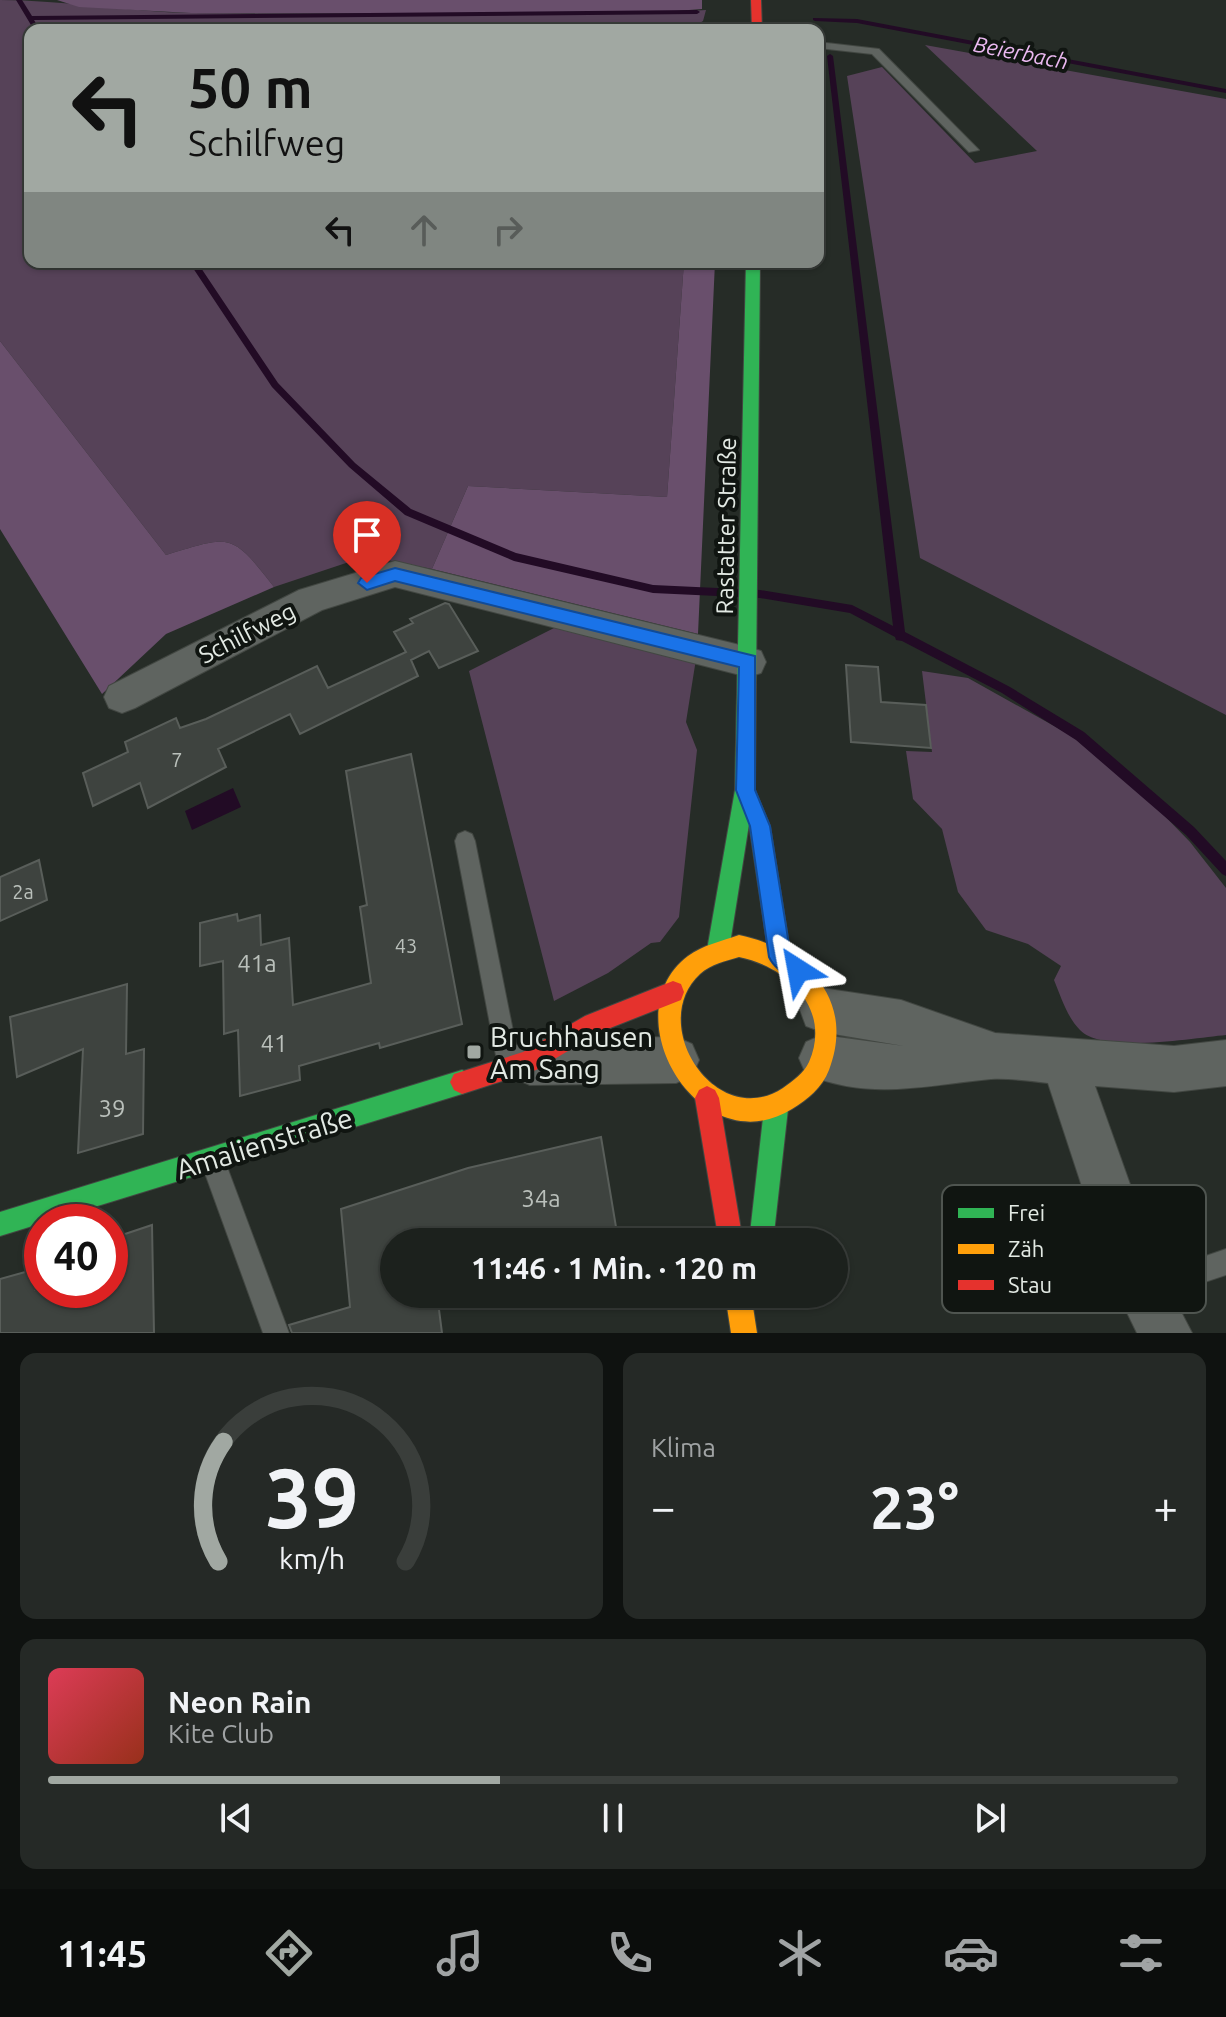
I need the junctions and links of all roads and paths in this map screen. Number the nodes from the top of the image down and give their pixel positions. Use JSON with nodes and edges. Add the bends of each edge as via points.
{"nodes":[{"id":1,"x":756,"y":0,"type":"edge"},
{"id":2,"x":757,"y":24,"type":"edge"},
{"id":3,"x":824,"y":46,"type":"edge"},
{"id":4,"x":973,"y":150,"type":"dead end"},
{"id":5,"x":753,"y":268,"type":"edge"},
{"id":6,"x":748,"y":662,"type":"junction"},
{"id":7,"x":122,"y":697,"type":"dead end"},
{"id":8,"x":745,"y":790,"type":"junction"},
{"id":9,"x":465,"y":841,"type":"dead end"},
{"id":10,"x":718,"y":950,"type":"junction"},
{"id":11,"x":780,"y":957,"type":"junction"},
{"id":12,"x":673,"y":992,"type":"junction"},
{"id":13,"x":822,"y":1010,"type":"junction"},
{"id":14,"x":995,"y":1056,"type":"junction"},
{"id":15,"x":822,"y":1058,"type":"junction"},
{"id":16,"x":676,"y":1060,"type":"junction"},
{"id":17,"x":1064,"y":1063,"type":"junction"},
{"id":18,"x":1226,"y":1063,"type":"edge"},
{"id":19,"x":519,"y":1065,"type":"junction"},
{"id":20,"x":707,"y":1098,"type":"junction"},
{"id":21,"x":776,"y":1109,"type":"junction"},
{"id":22,"x":212,"y":1159,"type":"junction"},
{"id":23,"x":1106,"y":1185,"type":"edge"},
{"id":24,"x":0,"y":1224,"type":"edge"},
{"id":25,"x":729,"y":1228,"type":"edge"},
{"id":26,"x":763,"y":1228,"type":"edge"},
{"id":27,"x":1226,"y":1262,"type":"edge"},
{"id":28,"x":1206,"y":1269,"type":"edge"},
{"id":29,"x":740,"y":1308,"type":"edge"},
{"id":30,"x":753,"y":1308,"type":"edge"},
{"id":31,"x":1155,"y":1313,"type":"edge"},
{"id":32,"x":276,"y":1333,"type":"edge"},
{"id":33,"x":744,"y":1333,"type":"edge"},
{"id":34,"x":750,"y":1333,"type":"edge"},
{"id":35,"x":1166,"y":1333,"type":"edge"}],
"edges":[{"from":1,"to":2,"type":"street"},
{"from":3,"to":4,"type":"lane","via":[[875,51]]},
{"from":5,"to":6,"type":"street","name":"Rastatter Straße"},
{"from":6,"to":7,"type":"street","name":"Schilfweg","via":[[395,574],[311,600]]},
{"from":6,"to":8,"type":"street","name":"Rastatter Straße"},
{"from":8,"to":10,"type":"street","name":"Rastatter Straße"},
{"from":8,"to":11,"type":"street","name":"Rastatter Straße","via":[[760,826]]},
{"from":9,"to":19,"type":"lane"},
{"from":10,"to":11,"type":"street","via":[[760,948]]},
{"from":10,"to":12,"type":"street","via":[[699,959]]},
{"from":11,"to":13,"type":"street","via":[[798,970]]},
{"from":12,"to":16,"type":"street","via":[[669,1037]]},
{"from":12,"to":19,"type":"street","name":"Amalienstraße","via":[[593,1024]]},
{"from":13,"to":14,"type":"street","via":[[901,1022]]},
{"from":13,"to":15,"type":"street"},
{"from":14,"to":15,"type":"street","via":[[900,1069]]},
{"from":14,"to":17,"type":"street"},
{"from":15,"to":21,"type":"street","via":[[812,1080]]},
{"from":16,"to":19,"type":"street","name":"Amalienstraße"},
{"from":16,"to":20,"type":"street"},
{"from":17,"to":18,"type":"street","via":[[1174,1069]]},
{"from":17,"to":23,"type":"street"},
{"from":19,"to":22,"type":"street","name":"Amalienstraße"},
{"from":20,"to":21,"type":"street","via":[[753,1113]]},
{"from":20,"to":25,"type":"street"},
{"from":21,"to":26,"type":"street"},
{"from":22,"to":24,"type":"street","name":"Amalienstraße"},
{"from":22,"to":32,"type":"lane"},
{"from":27,"to":28,"type":"lane"},
{"from":29,"to":33,"type":"street"},
{"from":30,"to":34,"type":"street"},
{"from":31,"to":35,"type":"street"}]}
